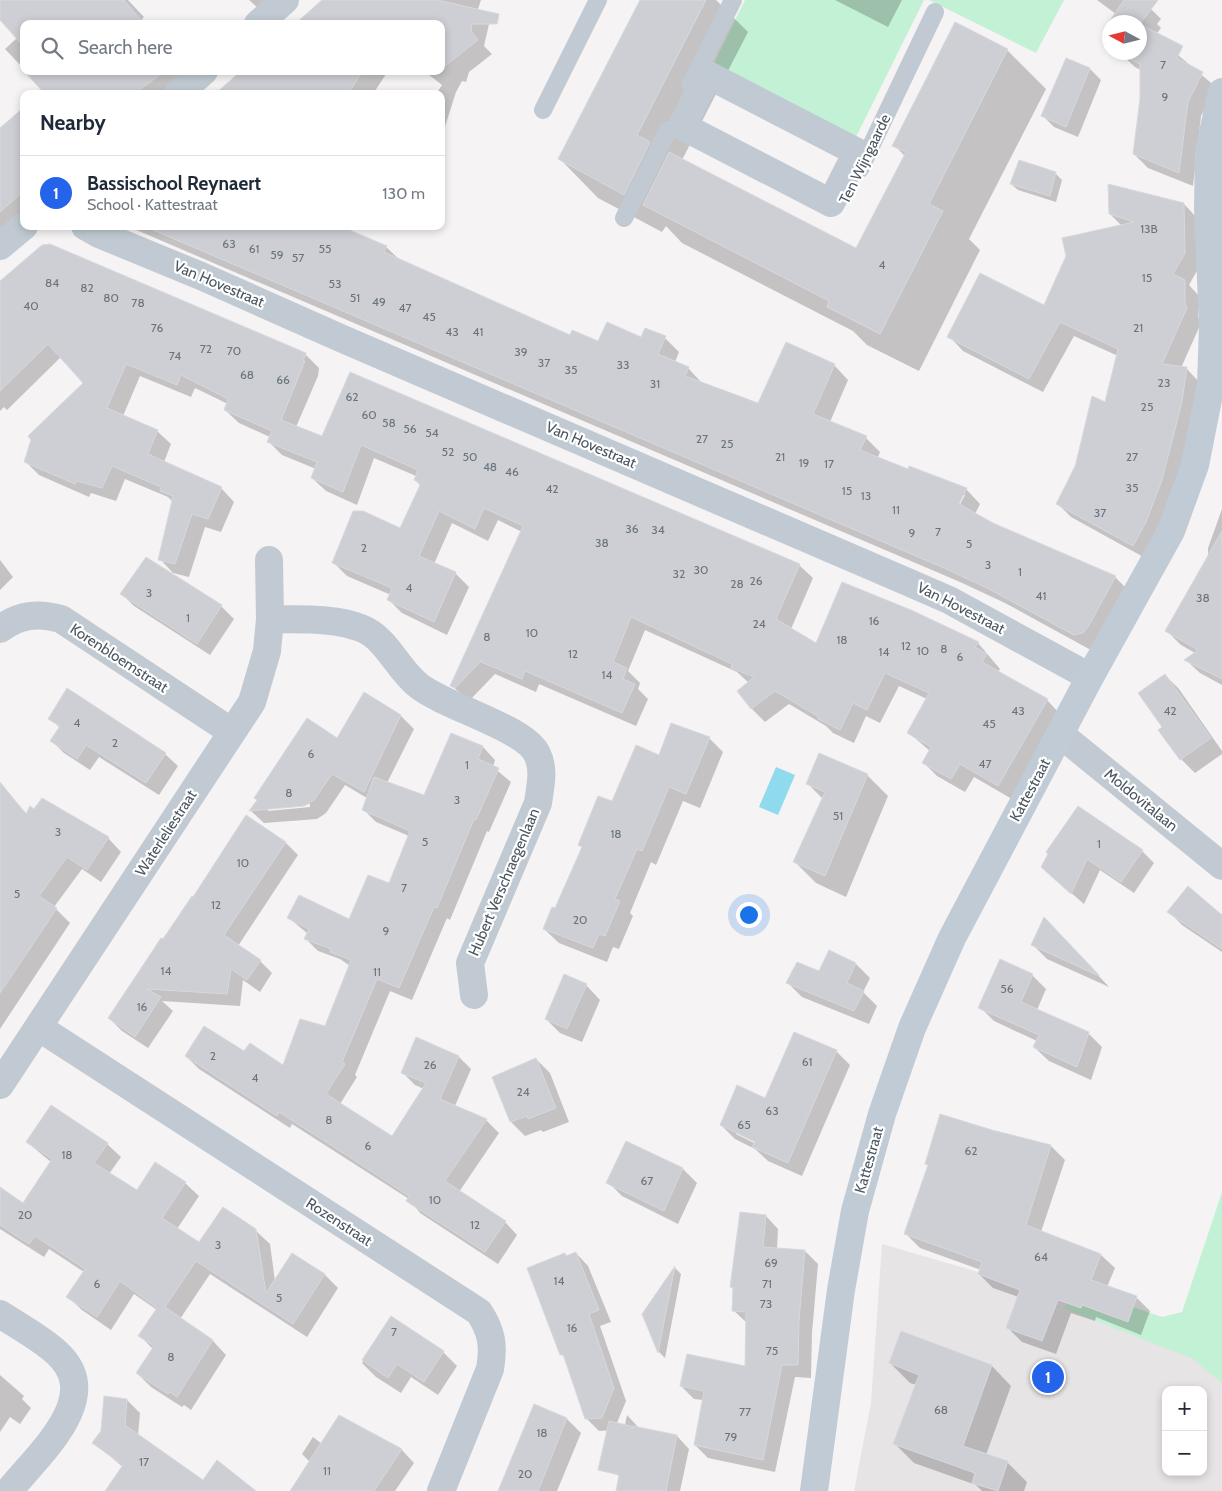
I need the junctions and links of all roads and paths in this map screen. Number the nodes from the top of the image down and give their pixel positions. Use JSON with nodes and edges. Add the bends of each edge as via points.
{"nodes":[{"id":1,"x":285,"y":0,"type":"edge"},
{"id":2,"x":598,"y":0,"type":"edge"},
{"id":3,"x":733,"y":0,"type":"edge"},
{"id":4,"x":935,"y":12,"type":"dead end"},
{"id":5,"x":262,"y":20,"type":"edge"},
{"id":6,"x":199,"y":75,"type":"edge"},
{"id":7,"x":183,"y":90,"type":"edge"},
{"id":8,"x":1222,"y":92,"type":"edge"},
{"id":9,"x":543,"y":110,"type":"dead end"},
{"id":10,"x":675,"y":128,"type":"junction"},
{"id":11,"x":624,"y":218,"type":"dead end"},
{"id":12,"x":20,"y":229,"type":"edge"},
{"id":13,"x":92,"y":230,"type":"edge"},
{"id":14,"x":0,"y":246,"type":"edge"},
{"id":15,"x":269,"y":560,"type":"dead end"},
{"id":16,"x":270,"y":619,"type":"junction"},
{"id":17,"x":0,"y":629,"type":"edge"},
{"id":18,"x":1090,"y":677,"type":"junction"},
{"id":19,"x":232,"y":732,"type":"junction"},
{"id":20,"x":1060,"y":734,"type":"junction"},
{"id":21,"x":1222,"y":866,"type":"edge"},
{"id":22,"x":474,"y":995,"type":"dead end"},
{"id":23,"x":38,"y":1027,"type":"junction"},
{"id":24,"x":0,"y":1085,"type":"edge"},
{"id":25,"x":0,"y":1314,"type":"edge"},
{"id":26,"x":14,"y":1489,"type":"edge"},
{"id":27,"x":441,"y":1491,"type":"edge"},
{"id":28,"x":814,"y":1491,"type":"edge"}],
"edges":[{"from":1,"to":5,"type":"street"},
{"from":2,"to":9,"type":"lane"},
{"from":3,"to":10,"type":"lane"},
{"from":4,"to":10,"type":"lane","name":"Ten Wijngaarde","via":[[837,216]]},
{"from":6,"to":7,"type":"street"},
{"from":8,"to":18,"type":"street","name":"Kattestraat","via":[[1209,151],[1211,384],[1195,465],[1171,531]]},
{"from":10,"to":10,"type":"street","via":[[708,75],[857,152],[831,202]]},
{"from":10,"to":11,"type":"lane"},
{"from":12,"to":14,"type":"street"},
{"from":13,"to":18,"type":"street","name":"Van Hovestraat","via":[[933,593]]},
{"from":15,"to":16,"type":"street","name":"Waterleliestraat"},
{"from":16,"to":19,"type":"street","name":"Waterleliestraat","via":[[267,651],[252,702]]},
{"from":16,"to":22,"type":"street","name":"Hubert Verschraegenlaan","via":[[342,622],[362,628],[379,638],[394,660],[419,686],[524,738],[537,754],[542,775],[538,803],[470,963]]},
{"from":17,"to":19,"type":"street","name":"Korenbloemstraat","via":[[24,616],[44,614],[61,619]]},
{"from":18,"to":20,"type":"street","name":"Kattestraat"},
{"from":19,"to":23,"type":"street","name":"Waterleliestraat"},
{"from":20,"to":21,"type":"street","name":"Moldovitalaan"},
{"from":20,"to":28,"type":"street","name":"Kattestraat","via":[[952,938],[912,1028],[882,1114],[855,1211]]},
{"from":23,"to":24,"type":"street","name":"Waterleliestraat"},
{"from":23,"to":27,"type":"street","name":"Rozenstraat","via":[[479,1312],[489,1327],[494,1348],[490,1369]]},
{"from":25,"to":26,"type":"street","via":[[57,1353],[68,1366],[74,1383],[74,1403],[66,1421]]}]}
